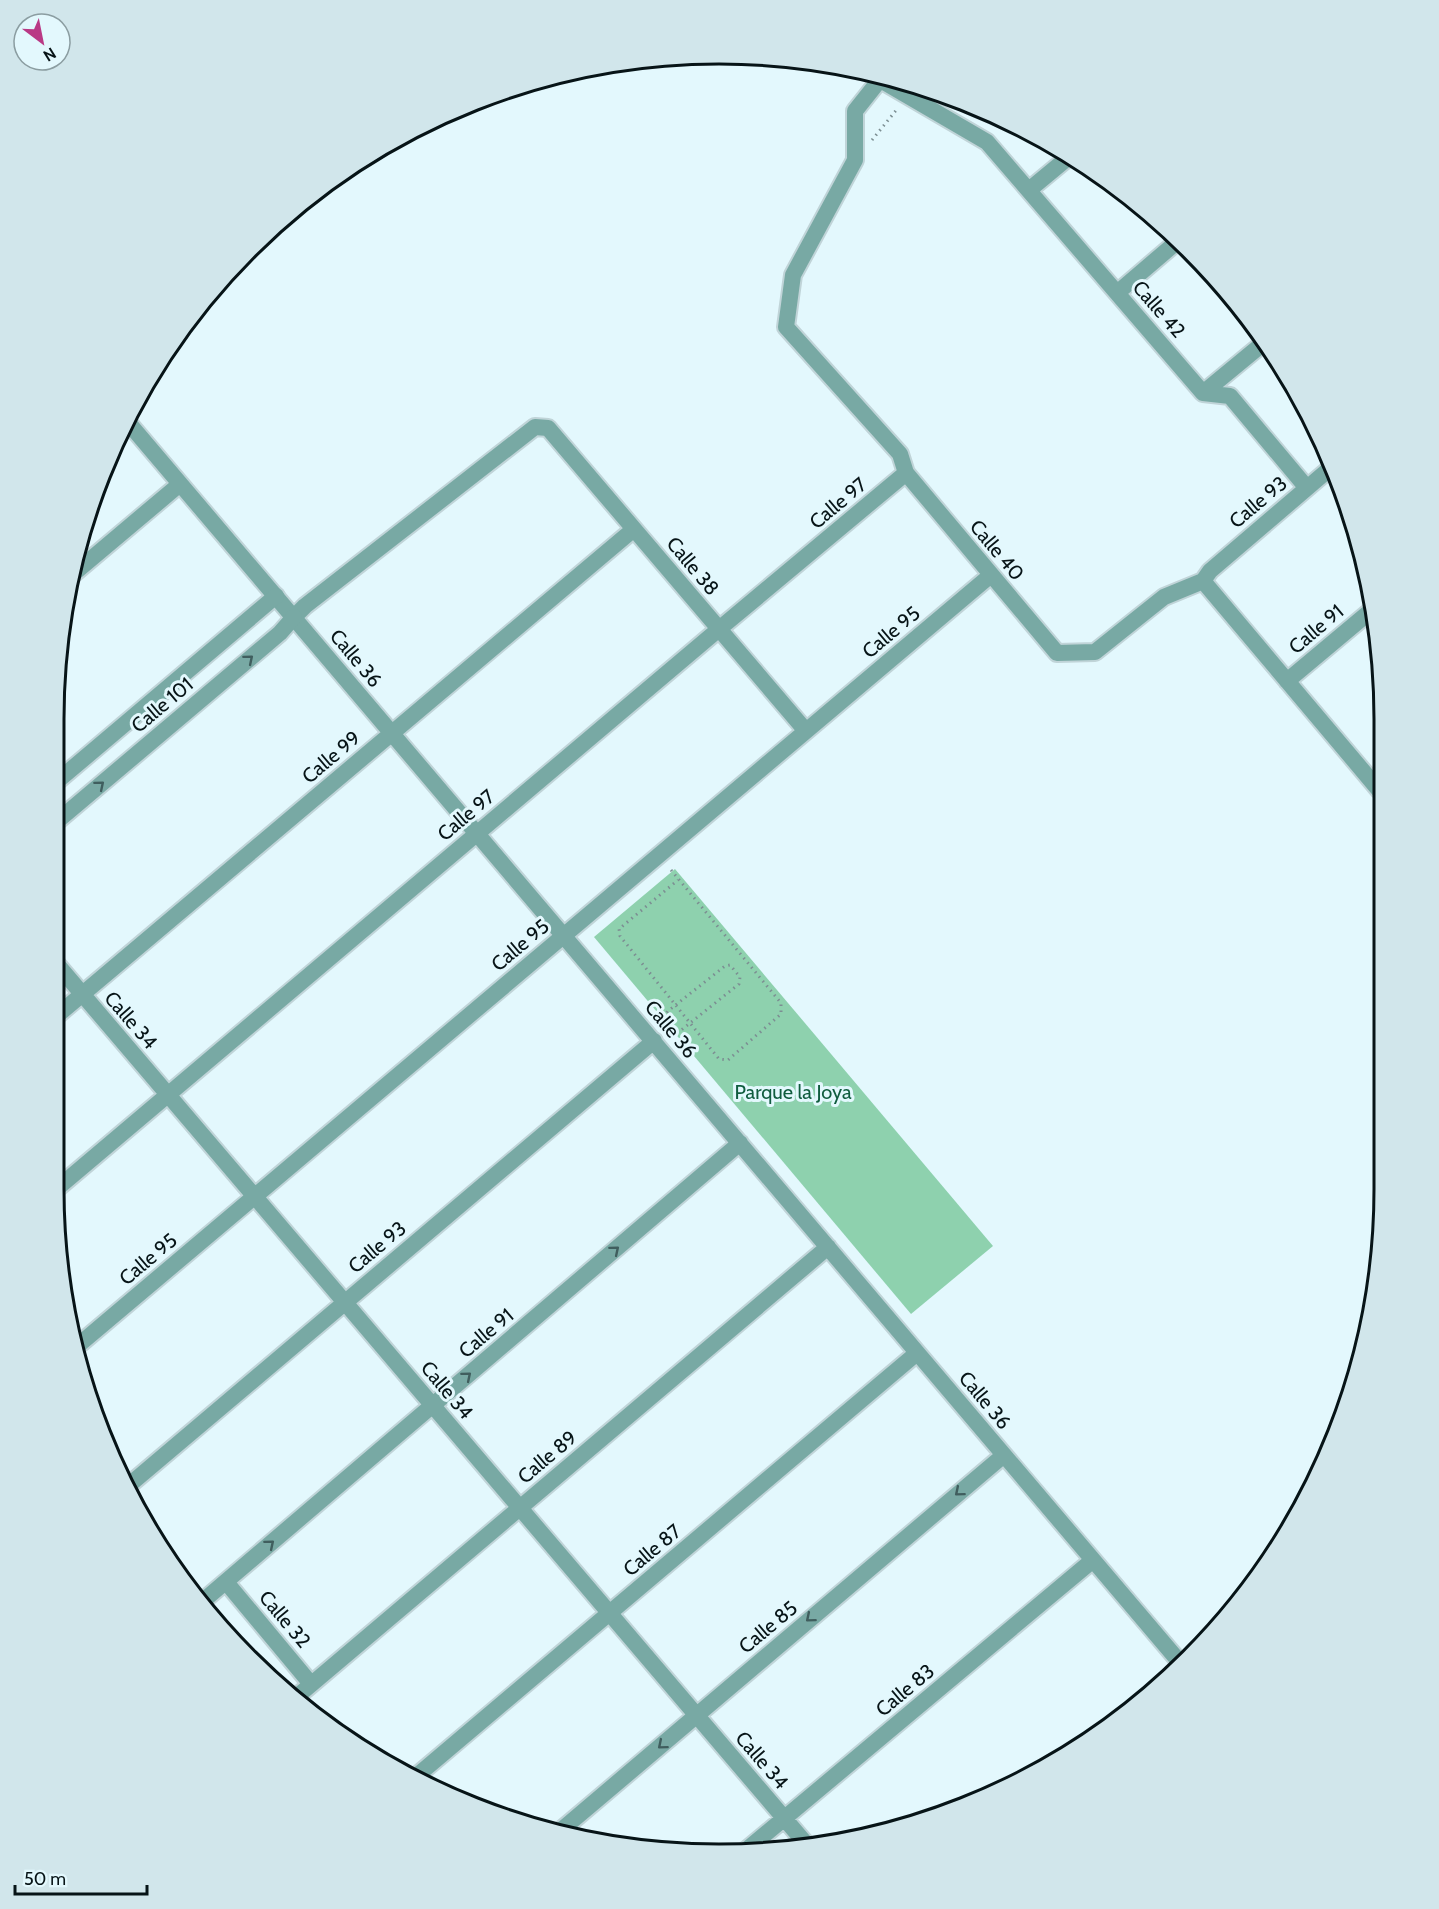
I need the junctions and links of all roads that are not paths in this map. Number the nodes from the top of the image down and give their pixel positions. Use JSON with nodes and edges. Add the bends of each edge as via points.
{"nodes":[{"id":1,"x":876,"y":84,"type":"edge"},
{"id":2,"x":902,"y":91,"type":"edge"},
{"id":3,"x":1063,"y":162,"type":"edge"},
{"id":4,"x":1029,"y":190,"type":"junction"},
{"id":5,"x":1172,"y":246,"type":"edge"},
{"id":6,"x":1117,"y":293,"type":"junction"},
{"id":7,"x":1258,"y":348,"type":"edge"},
{"id":8,"x":1203,"y":393,"type":"junction"},
{"id":9,"x":133,"y":428,"type":"edge"},
{"id":10,"x":548,"y":428,"type":"joint"},
{"id":11,"x":1326,"y":472,"type":"edge"},
{"id":12,"x":906,"y":473,"type":"junction"},
{"id":13,"x":180,"y":484,"type":"junction"},
{"id":14,"x":1308,"y":488,"type":"junction"},
{"id":15,"x":634,"y":529,"type":"junction"},
{"id":16,"x":83,"y":565,"type":"edge"},
{"id":17,"x":992,"y":575,"type":"junction"},
{"id":18,"x":1206,"y":576,"type":"junction"},
{"id":19,"x":276,"y":596,"type":"junction"},
{"id":20,"x":1366,"y":615,"type":"edge"},
{"id":21,"x":294,"y":617,"type":"junction"},
{"id":22,"x":719,"y":629,"type":"junction"},
{"id":23,"x":1057,"y":653,"type":"joint"},
{"id":24,"x":1287,"y":681,"type":"junction"},
{"id":25,"x":806,"y":731,"type":"junction"},
{"id":26,"x":392,"y":733,"type":"junction"},
{"id":27,"x":64,"y":775,"type":"edge"},
{"id":28,"x":1374,"y":779,"type":"edge"},
{"id":29,"x":64,"y":815,"type":"edge"},
{"id":30,"x":477,"y":833,"type":"junction"},
{"id":31,"x":564,"y":935,"type":"junction"},
{"id":32,"x":64,"y":973,"type":"edge"},
{"id":33,"x":82,"y":995,"type":"junction"},
{"id":34,"x":64,"y":1010,"type":"edge"},
{"id":35,"x":654,"y":1041,"type":"junction"},
{"id":36,"x":168,"y":1095,"type":"junction"},
{"id":37,"x":740,"y":1143,"type":"junction"},
{"id":38,"x":64,"y":1183,"type":"edge"},
{"id":39,"x":254,"y":1197,"type":"junction"},
{"id":40,"x":828,"y":1247,"type":"junction"},
{"id":41,"x":345,"y":1302,"type":"junction"},
{"id":42,"x":83,"y":1341,"type":"edge"},
{"id":43,"x":917,"y":1353,"type":"junction"},
{"id":44,"x":432,"y":1406,"type":"junction"},
{"id":45,"x":1004,"y":1455,"type":"junction"},
{"id":46,"x":133,"y":1481,"type":"edge"},
{"id":47,"x":520,"y":1508,"type":"junction"},
{"id":48,"x":1093,"y":1560,"type":"junction"},
{"id":49,"x":226,"y":1581,"type":"junction"},
{"id":50,"x":207,"y":1597,"type":"edge"},
{"id":51,"x":610,"y":1613,"type":"junction"},
{"id":52,"x":1177,"y":1659,"type":"edge"},
{"id":53,"x":311,"y":1684,"type":"junction"},
{"id":54,"x":301,"y":1693,"type":"edge"},
{"id":55,"x":696,"y":1715,"type":"junction"},
{"id":56,"x":421,"y":1772,"type":"edge"},
{"id":57,"x":784,"y":1818,"type":"junction"},
{"id":58,"x":566,"y":1826,"type":"edge"},
{"id":59,"x":802,"y":1839,"type":"edge"},
{"id":60,"x":754,"y":1843,"type":"edge"}],
"edges":[{"from":1,"to":12,"type":"street","name":"Calle 40","via":[[855,111],[855,160],[794,275],[786,327],[900,454]]},
{"from":2,"to":4,"type":"street","name":"Calle 42","via":[[987,142]]},
{"from":3,"to":4,"type":"street"},
{"from":4,"to":6,"type":"street","name":"Calle 42"},
{"from":5,"to":6,"type":"street"},
{"from":6,"to":8,"type":"street","name":"Calle 42"},
{"from":7,"to":8,"type":"street"},
{"from":8,"to":14,"type":"street","via":[[1230,396]]},
{"from":9,"to":13,"type":"street","name":"Calle 36"},
{"from":10,"to":15,"type":"street","name":"Calle 38"},
{"from":10,"to":21,"type":"street","name":"Calle 101","via":[[535,428]]},
{"from":11,"to":14,"type":"street","name":"Calle 93"},
{"from":12,"to":17,"type":"street","name":"Calle 40"},
{"from":12,"to":22,"type":"street","name":"Calle 97"},
{"from":13,"to":16,"type":"street"},
{"from":13,"to":19,"type":"street","name":"Calle 36"},
{"from":14,"to":18,"type":"street","name":"Calle 93"},
{"from":15,"to":22,"type":"street","name":"Calle 38"},
{"from":15,"to":26,"type":"street","name":"Calle 99"},
{"from":17,"to":23,"type":"street","name":"Calle 40"},
{"from":17,"to":25,"type":"street","name":"Calle 95"},
{"from":18,"to":23,"type":"street","name":"Calle 93","via":[[1164,597],[1095,652]]},
{"from":18,"to":24,"type":"street"},
{"from":19,"to":21,"type":"street","name":"Calle 36"},
{"from":19,"to":27,"type":"street","name":"Calle 101"},
{"from":20,"to":24,"type":"street","name":"Calle 91"},
{"from":21,"to":26,"type":"street","name":"Calle 36"},
{"from":29,"to":21,"type":"street","name":"Calle 101","one_way":true},
{"from":22,"to":25,"type":"street","name":"Calle 38"},
{"from":22,"to":30,"type":"street","name":"Calle 97"},
{"from":24,"to":28,"type":"street"},
{"from":25,"to":31,"type":"street","name":"Calle 95"},
{"from":26,"to":30,"type":"street","name":"Calle 36"},
{"from":26,"to":33,"type":"street","name":"Calle 99"},
{"from":30,"to":31,"type":"street","name":"Calle 36"},
{"from":30,"to":36,"type":"street","name":"Calle 97"},
{"from":31,"to":35,"type":"street","name":"Calle 36"},
{"from":31,"to":39,"type":"street","name":"Calle 95"},
{"from":32,"to":33,"type":"street","name":"Calle 34"},
{"from":33,"to":34,"type":"street","name":"Calle 99"},
{"from":33,"to":36,"type":"street","name":"Calle 34"},
{"from":35,"to":37,"type":"street","name":"Calle 36"},
{"from":35,"to":41,"type":"street","name":"Calle 93"},
{"from":36,"to":38,"type":"street","name":"Calle 97"},
{"from":36,"to":39,"type":"street","name":"Calle 34"},
{"from":37,"to":40,"type":"street","name":"Calle 36"},
{"from":44,"to":37,"type":"street","name":"Calle 91","one_way":true},
{"from":39,"to":41,"type":"street","name":"Calle 34"},
{"from":39,"to":42,"type":"street","name":"Calle 95"},
{"from":40,"to":43,"type":"street","name":"Calle 36"},
{"from":40,"to":47,"type":"street","name":"Calle 89"},
{"from":41,"to":44,"type":"street","name":"Calle 34"},
{"from":41,"to":46,"type":"street","name":"Calle 93"},
{"from":43,"to":45,"type":"street","name":"Calle 36"},
{"from":43,"to":51,"type":"street","name":"Calle 87"},
{"from":44,"to":47,"type":"street","name":"Calle 34"},
{"from":49,"to":44,"type":"street","name":"Calle 91","one_way":true},
{"from":45,"to":48,"type":"street","name":"Calle 36"},
{"from":45,"to":55,"type":"street","name":"Calle 85","one_way":true},
{"from":47,"to":51,"type":"street","name":"Calle 34"},
{"from":47,"to":53,"type":"street","name":"Calle 89"},
{"from":48,"to":52,"type":"street","name":"Calle 36"},
{"from":48,"to":57,"type":"street","name":"Calle 83"},
{"from":49,"to":50,"type":"street","name":"Calle 91"},
{"from":49,"to":53,"type":"street","name":"Calle 32"},
{"from":51,"to":55,"type":"street","name":"Calle 34"},
{"from":51,"to":56,"type":"street","name":"Calle 87"},
{"from":53,"to":54,"type":"street","name":"Calle 89"},
{"from":55,"to":57,"type":"street","name":"Calle 34"},
{"from":55,"to":58,"type":"street","name":"Calle 85","one_way":true},
{"from":57,"to":59,"type":"street","name":"Calle 34"},
{"from":57,"to":60,"type":"street","name":"Calle 83"}]}
